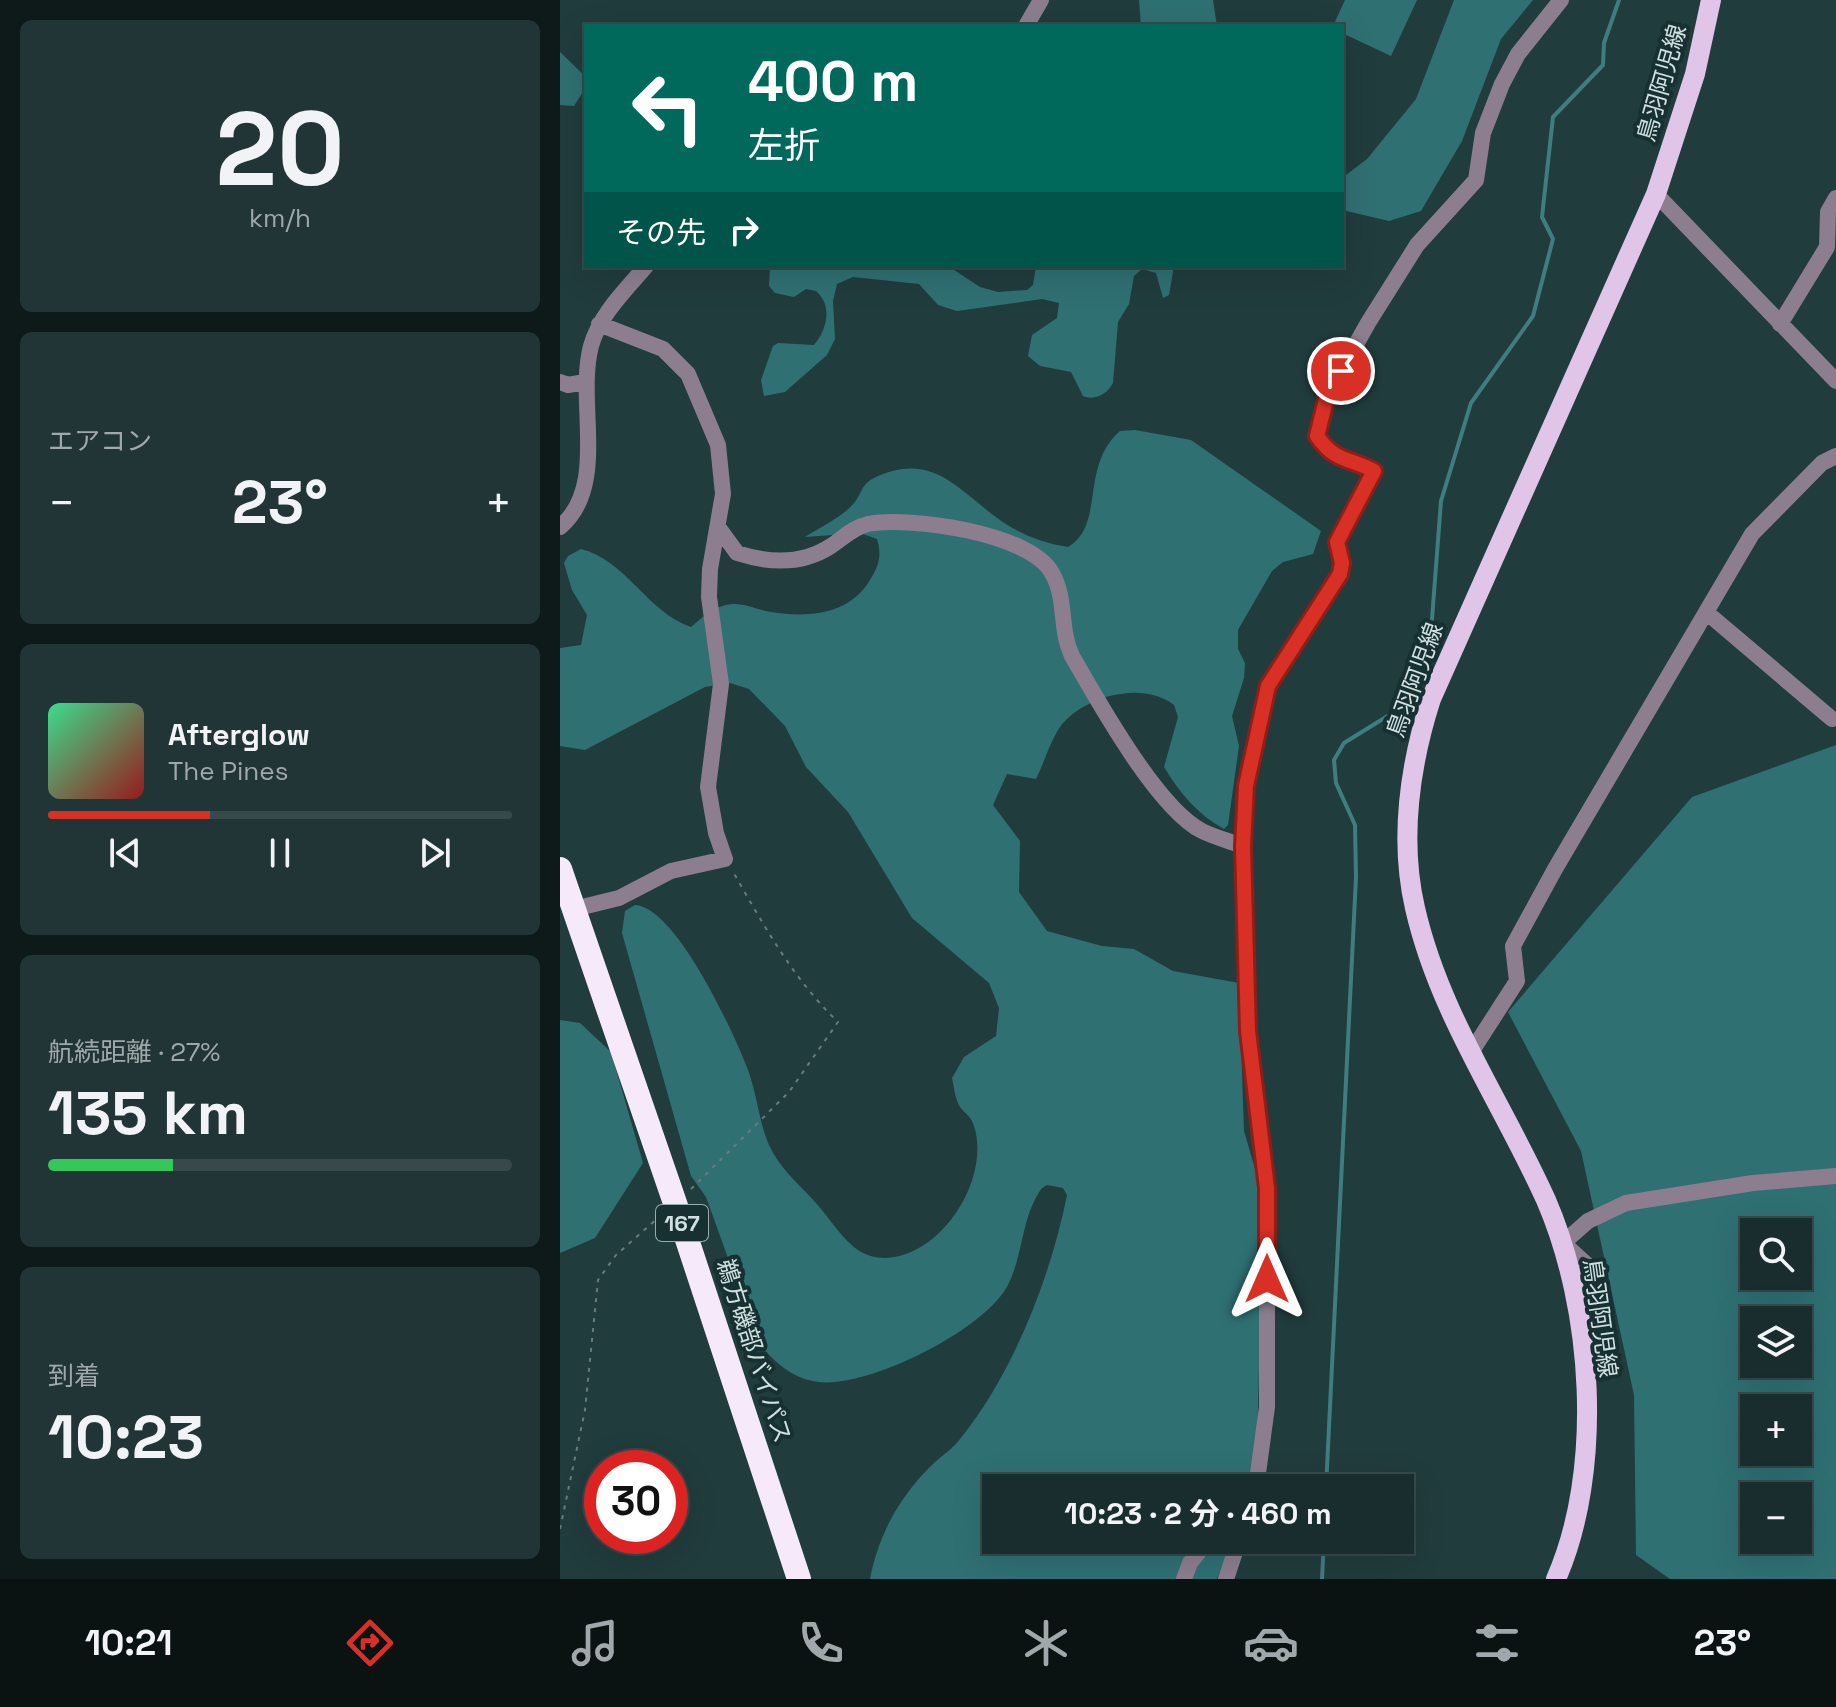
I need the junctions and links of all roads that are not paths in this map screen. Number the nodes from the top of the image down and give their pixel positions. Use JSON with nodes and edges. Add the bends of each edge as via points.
{"nodes":[{"id":1,"x":1041,"y":0,"type":"edge"},
{"id":2,"x":1561,"y":0,"type":"edge"},
{"id":3,"x":1711,"y":0,"type":"edge"},
{"id":4,"x":1027,"y":24,"type":"edge"},
{"id":5,"x":1656,"y":194,"type":"junction"},
{"id":6,"x":1836,"y":198,"type":"edge"},
{"id":7,"x":644,"y":268,"type":"edge"},
{"id":8,"x":599,"y":324,"type":"junction"},
{"id":9,"x":1780,"y":324,"type":"junction"},
{"id":10,"x":1836,"y":381,"type":"edge"},
{"id":11,"x":560,"y":382,"type":"edge"},
{"id":12,"x":585,"y":382,"type":"junction"},
{"id":13,"x":1836,"y":456,"type":"edge"},
{"id":14,"x":560,"y":527,"type":"edge"},
{"id":15,"x":718,"y":527,"type":"junction"},
{"id":16,"x":1706,"y":612,"type":"junction"},
{"id":17,"x":1832,"y":719,"type":"dead end"},
{"id":18,"x":1243,"y":846,"type":"junction"},
{"id":19,"x":560,"y":869,"type":"edge"},
{"id":20,"x":574,"y":909,"type":"junction"},
{"id":21,"x":1470,"y":1054,"type":"junction"},
{"id":22,"x":1836,"y":1176,"type":"edge"},
{"id":23,"x":1563,"y":1243,"type":"junction"},
{"id":24,"x":1587,"y":1265,"type":"dead end"},
{"id":25,"x":1258,"y":1474,"type":"edge"},
{"id":26,"x":1197,"y":1554,"type":"edge"},
{"id":27,"x":1234,"y":1554,"type":"edge"},
{"id":28,"x":799,"y":1579,"type":"edge"},
{"id":29,"x":1184,"y":1579,"type":"edge"},
{"id":30,"x":1226,"y":1579,"type":"edge"},
{"id":31,"x":1556,"y":1579,"type":"edge"}],
"edges":[{"from":1,"to":4,"type":"street"},
{"from":2,"to":18,"type":"street","via":[[1518,54],[1502,84],[1483,133],[1476,180],[1417,245],[1327,396],[1317,436],[1328,452],[1374,471],[1337,542],[1340,574],[1268,686],[1246,786]]},
{"from":3,"to":5,"type":"main road","name":"鳥羽阿児線","via":[[1695,74]]},
{"from":5,"to":9,"type":"street"},
{"from":5,"to":21,"type":"main road","name":"鳥羽阿児線","via":[[1477,591],[1419,735],[1409,818],[1414,904],[1438,985]]},
{"from":6,"to":9,"type":"street","via":[[1828,212],[1827,247]]},
{"from":7,"to":8,"type":"street"},
{"from":8,"to":12,"type":"street"},
{"from":8,"to":15,"type":"street","via":[[663,349],[688,374],[718,445],[723,494]]},
{"from":9,"to":10,"type":"street"},
{"from":11,"to":12,"type":"street"},
{"from":12,"to":14,"type":"street","via":[[587,484]]},
{"from":13,"to":16,"type":"street","via":[[1822,463],[1759,526]]},
{"from":15,"to":18,"type":"street","via":[[737,553],[776,562],[811,555],[859,527],[887,522],[1001,540],[1038,555],[1058,585],[1067,646],[1143,772],[1200,830]]},
{"from":15,"to":20,"type":"street","via":[[709,597],[721,684],[708,787],[725,859],[671,871],[619,898]]},
{"from":16,"to":17,"type":"street"},
{"from":16,"to":21,"type":"street","via":[[1513,946],[1517,981]]},
{"from":18,"to":25,"type":"street","via":[[1248,1031],[1267,1188],[1267,1407]]},
{"from":19,"to":20,"type":"highway","name":"鵜方磯部バイパス","number":"167"},
{"from":20,"to":28,"type":"highway","name":"鵜方磯部バイパス","number":"167"},
{"from":21,"to":23,"type":"main road","name":"鳥羽阿児線"},
{"from":22,"to":23,"type":"street","via":[[1626,1203],[1588,1221]]},
{"from":23,"to":24,"type":"street"},
{"from":23,"to":31,"type":"main road","name":"鳥羽阿児線","via":[[1583,1347],[1587,1437],[1573,1526]]},
{"from":26,"to":29,"type":"street"},
{"from":27,"to":30,"type":"street"}]}
